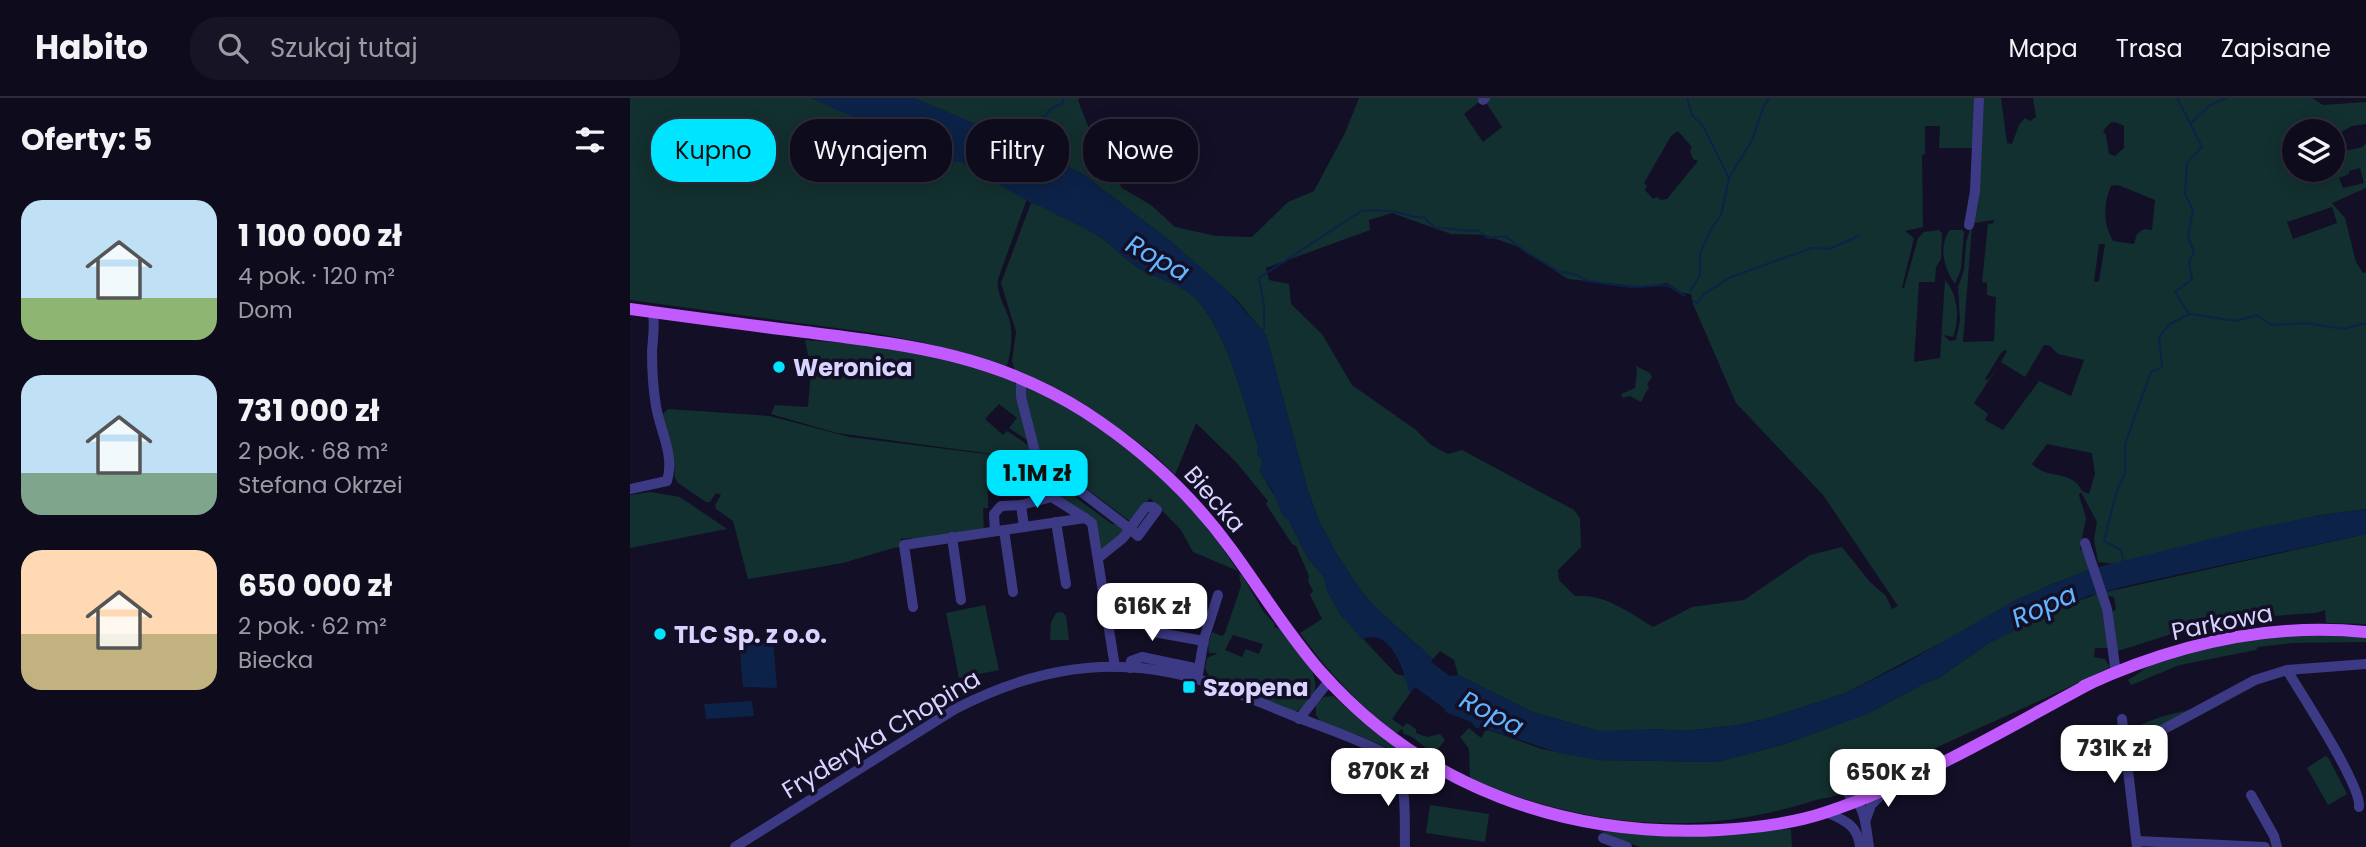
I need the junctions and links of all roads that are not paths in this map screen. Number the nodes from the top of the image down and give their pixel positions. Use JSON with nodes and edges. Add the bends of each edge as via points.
{"nodes":[{"id":1,"x":1979,"y":98,"type":"edge"},
{"id":2,"x":1969,"y":225,"type":"dead end"},
{"id":3,"x":630,"y":309,"type":"edge"},
{"id":4,"x":653,"y":312,"type":"junction"},
{"id":5,"x":1021,"y":379,"type":"junction"},
{"id":6,"x":1038,"y":455,"type":"junction"},
{"id":7,"x":1058,"y":474,"type":"junction"},
{"id":8,"x":1043,"y":483,"type":"junction"},
{"id":9,"x":630,"y":489,"type":"edge"},
{"id":10,"x":1052,"y":497,"type":"junction"},
{"id":11,"x":1021,"y":505,"type":"junction"},
{"id":12,"x":1086,"y":518,"type":"junction"},
{"id":13,"x":1056,"y":522,"type":"junction"},
{"id":14,"x":1024,"y":527,"type":"junction"},
{"id":15,"x":999,"y":531,"type":"junction"},
{"id":16,"x":952,"y":537,"type":"junction"},
{"id":17,"x":2085,"y":543,"type":"dead end"},
{"id":18,"x":1098,"y":558,"type":"junction"},
{"id":19,"x":1066,"y":584,"type":"dead end"},
{"id":20,"x":1013,"y":592,"type":"dead end"},
{"id":21,"x":1218,"y":595,"type":"dead end"},
{"id":22,"x":961,"y":600,"type":"dead end"},
{"id":23,"x":913,"y":607,"type":"dead end"},
{"id":24,"x":1154,"y":632,"type":"dead end"},
{"id":25,"x":2366,"y":632,"type":"edge"},
{"id":26,"x":1204,"y":641,"type":"junction"},
{"id":27,"x":2366,"y":664,"type":"edge"},
{"id":28,"x":1115,"y":667,"type":"junction"},
{"id":29,"x":2287,"y":670,"type":"junction"},
{"id":30,"x":2116,"y":673,"type":"junction"},
{"id":31,"x":1198,"y":674,"type":"junction"},
{"id":32,"x":1329,"y":681,"type":"junction"},
{"id":33,"x":2091,"y":683,"type":"junction"},
{"id":34,"x":1299,"y":719,"type":"junction"},
{"id":35,"x":2122,"y":719,"type":"dead end"},
{"id":36,"x":2125,"y":750,"type":"junction"},
{"id":37,"x":1892,"y":785,"type":"junction"},
{"id":38,"x":2251,"y":795,"type":"dead end"},
{"id":39,"x":1852,"y":799,"type":"junction"},
{"id":40,"x":2359,"y":807,"type":"dead end"},
{"id":41,"x":1826,"y":812,"type":"junction"},
{"id":42,"x":1865,"y":823,"type":"junction"},
{"id":43,"x":1699,"y":831,"type":"junction"},
{"id":44,"x":1603,"y":838,"type":"dead end"},
{"id":45,"x":1860,"y":842,"type":"edge"},
{"id":46,"x":2137,"y":844,"type":"edge"},
{"id":47,"x":735,"y":847,"type":"edge"},
{"id":48,"x":1405,"y":847,"type":"edge"},
{"id":49,"x":1627,"y":847,"type":"edge"},
{"id":50,"x":1869,"y":847,"type":"edge"},
{"id":51,"x":2265,"y":847,"type":"edge"},
{"id":52,"x":2277,"y":847,"type":"edge"}],
"edges":[{"from":1,"to":2,"type":"street"},
{"from":3,"to":4,"type":"main road","name":"Biecka"},
{"from":4,"to":5,"type":"main road","name":"Biecka","via":[[918,347]]},
{"from":4,"to":9,"type":"street","via":[[656,407],[670,472],[667,481]]},
{"from":5,"to":6,"type":"street","via":[[1021,397]]},
{"from":5,"to":32,"type":"main road","name":"Biecka","via":[[1117,434],[1186,494]]},
{"from":6,"to":7,"type":"street"},
{"from":6,"to":8,"type":"street"},
{"from":7,"to":8,"type":"street","via":[[1049,475]]},
{"from":7,"to":18,"type":"street","via":[[1130,529]]},
{"from":8,"to":10,"type":"street"},
{"from":10,"to":11,"type":"street"},
{"from":10,"to":12,"type":"street"},
{"from":11,"to":14,"type":"street"},
{"from":11,"to":15,"type":"street","via":[[998,509],[994,514]]},
{"from":12,"to":13,"type":"street"},
{"from":12,"to":18,"type":"street","via":[[1092,523]]},
{"from":13,"to":14,"type":"street"},
{"from":13,"to":19,"type":"street"},
{"from":14,"to":15,"type":"street"},
{"from":15,"to":16,"type":"street"},
{"from":15,"to":20,"type":"street"},
{"from":16,"to":22,"type":"street"},
{"from":16,"to":23,"type":"street","via":[[904,545]]},
{"from":17,"to":30,"type":"street","via":[[2107,609]]},
{"from":18,"to":28,"type":"street"},
{"from":21,"to":26,"type":"street"},
{"from":24,"to":26,"type":"street"},
{"from":25,"to":30,"type":"main road","name":"Parkowa","via":[[2299,630],[2228,638],[2178,649]]},
{"from":26,"to":31,"type":"street"},
{"from":27,"to":29,"type":"street"},
{"from":28,"to":31,"type":"street","name":"Fryderyka Chopina"},
{"from":28,"to":47,"type":"street","name":"Fryderyka Chopina","via":[[1056,671],[990,691]]},
{"from":29,"to":36,"type":"street","via":[[2255,680]]},
{"from":29,"to":40,"type":"street","via":[[2348,775]]},
{"from":30,"to":33,"type":"main road","name":"Parkowa"},
{"from":31,"to":34,"type":"street","name":"Fryderyka Chopina"},
{"from":32,"to":34,"type":"street"},
{"from":32,"to":43,"type":"main road","name":"Biecka","via":[[1401,744],[1492,794],[1596,825]]},
{"from":33,"to":37,"type":"main road","name":"Parkowa"},
{"from":33,"to":39,"type":"main road","name":"Parkowa"},
{"from":34,"to":48,"type":"street","name":"Fryderyka Chopina","via":[[1395,761],[1402,777]]},
{"from":35,"to":36,"type":"street"},
{"from":36,"to":46,"type":"street"},
{"from":37,"to":39,"type":"main road","name":"Parkowa"},
{"from":37,"to":42,"type":"street","via":[[1871,805]]},
{"from":38,"to":52,"type":"street"},
{"from":39,"to":41,"type":"main road","name":"Biecka"},
{"from":39,"to":42,"type":"street"},
{"from":39,"to":43,"type":"main road","name":"Biecka"},
{"from":39,"to":45,"type":"street"},
{"from":41,"to":43,"type":"main road","name":"Biecka","via":[[1752,828]]},
{"from":41,"to":45,"type":"street","via":[[1844,819]]},
{"from":42,"to":50,"type":"street"},
{"from":44,"to":49,"type":"street"},
{"from":46,"to":51,"type":"street"}]}
